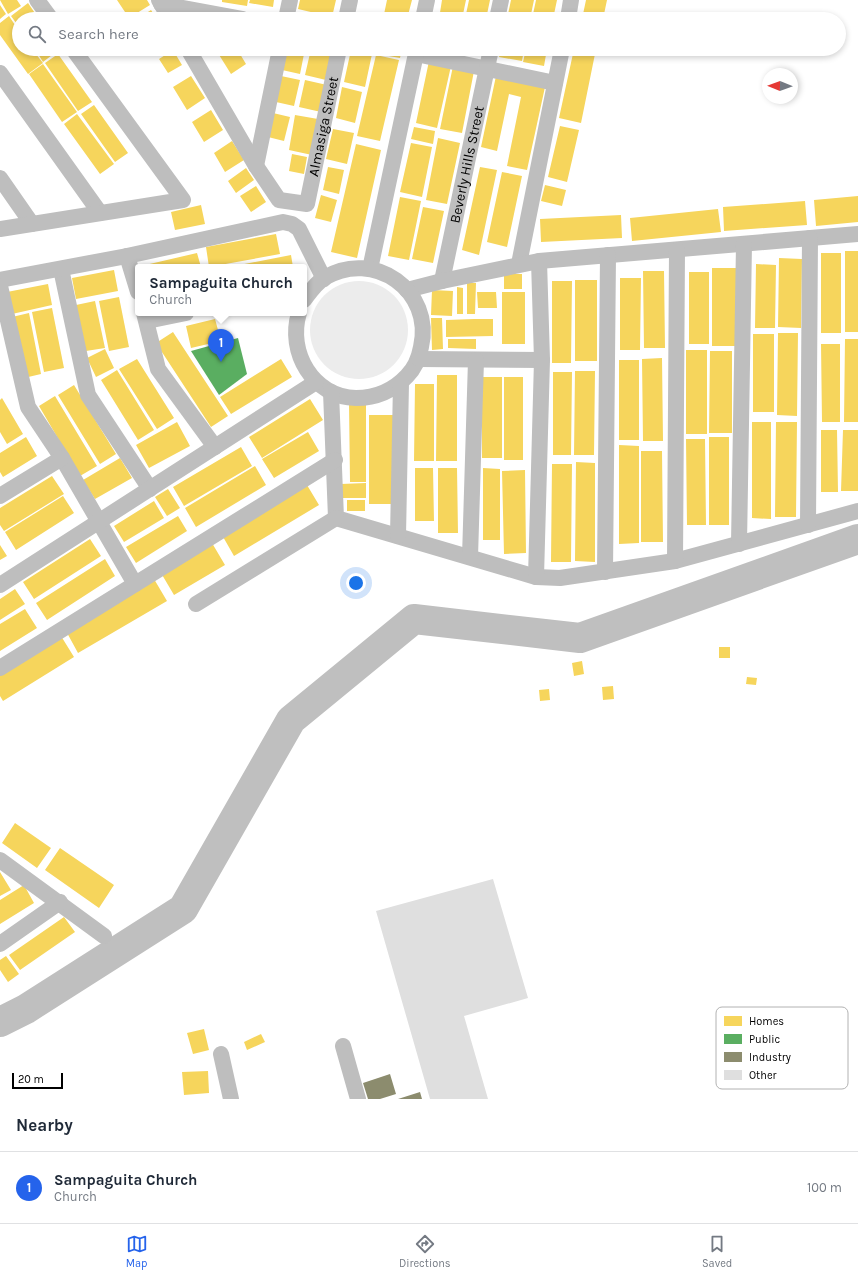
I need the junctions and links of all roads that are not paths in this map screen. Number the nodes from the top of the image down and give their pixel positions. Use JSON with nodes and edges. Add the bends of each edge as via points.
{"nodes":[{"id":1,"x":37,"y":0,"type":"edge"},
{"id":2,"x":290,"y":0,"type":"edge"},
{"id":3,"x":350,"y":0,"type":"edge"},
{"id":4,"x":427,"y":0,"type":"edge"},
{"id":5,"x":501,"y":0,"type":"edge"},
{"id":6,"x":571,"y":0,"type":"edge"},
{"id":7,"x":160,"y":2,"type":"edge"},
{"id":8,"x":214,"y":7,"type":"edge"},
{"id":9,"x":46,"y":12,"type":"edge"},
{"id":10,"x":166,"y":12,"type":"edge"},
{"id":11,"x":226,"y":12,"type":"edge"},
{"id":12,"x":287,"y":12,"type":"edge"},
{"id":13,"x":347,"y":12,"type":"edge"},
{"id":14,"x":424,"y":12,"type":"edge"},
{"id":15,"x":498,"y":12,"type":"edge"},
{"id":16,"x":569,"y":12,"type":"edge"},
{"id":17,"x":78,"y":56,"type":"edge"},
{"id":18,"x":192,"y":56,"type":"edge"},
{"id":19,"x":279,"y":56,"type":"edge"},
{"id":20,"x":338,"y":56,"type":"edge"},
{"id":21,"x":415,"y":56,"type":"edge"},
{"id":22,"x":436,"y":56,"type":"edge"},
{"id":23,"x":490,"y":56,"type":"edge"},
{"id":24,"x":561,"y":56,"type":"edge"},
{"id":25,"x":487,"y":69,"type":"junction"},
{"id":26,"x":0,"y":73,"type":"edge"},
{"id":27,"x":555,"y":83,"type":"junction"},
{"id":28,"x":256,"y":166,"type":"junction"},
{"id":29,"x":0,"y":178,"type":"edge"},
{"id":30,"x":100,"y":213,"type":"junction"},
{"id":31,"x":32,"y":224,"type":"junction"},
{"id":32,"x":0,"y":229,"type":"edge"},
{"id":33,"x":858,"y":234,"type":"edge"},
{"id":34,"x":810,"y":238,"type":"junction"},
{"id":35,"x":744,"y":244,"type":"junction"},
{"id":36,"x":677,"y":250,"type":"junction"},
{"id":37,"x":608,"y":255,"type":"junction"},
{"id":38,"x":127,"y":256,"type":"junction"},
{"id":39,"x":539,"y":261,"type":"junction"},
{"id":40,"x":519,"y":264,"type":"junction"},
{"id":41,"x":61,"y":269,"type":"junction"},
{"id":42,"x":370,"y":269,"type":"junction"},
{"id":43,"x":0,"y":280,"type":"edge"},
{"id":44,"x":442,"y":281,"type":"junction"},
{"id":45,"x":135,"y":282,"type":"edge"},
{"id":46,"x":314,"y":285,"type":"edge"},
{"id":47,"x":0,"y":286,"type":"edge"},
{"id":48,"x":408,"y":290,"type":"junction"},
{"id":49,"x":307,"y":296,"type":"edge"},
{"id":50,"x":156,"y":316,"type":"edge"},
{"id":51,"x":298,"y":316,"type":"edge"},
{"id":52,"x":146,"y":317,"type":"edge"},
{"id":53,"x":419,"y":358,"type":"junction"},
{"id":54,"x":476,"y":360,"type":"junction"},
{"id":55,"x":542,"y":360,"type":"junction"},
{"id":56,"x":316,"y":382,"type":"junction"},
{"id":57,"x":401,"y":383,"type":"junction"},
{"id":58,"x":331,"y":392,"type":"junction"},
{"id":59,"x":215,"y":447,"type":"junction"},
{"id":60,"x":62,"y":458,"type":"junction"},
{"id":61,"x":335,"y":460,"type":"junction"},
{"id":62,"x":150,"y":489,"type":"junction"},
{"id":63,"x":0,"y":496,"type":"edge"},
{"id":64,"x":858,"y":511,"type":"edge"},
{"id":65,"x":336,"y":518,"type":"junction"},
{"id":66,"x":99,"y":521,"type":"junction"},
{"id":67,"x":808,"y":525,"type":"junction"},
{"id":68,"x":398,"y":536,"type":"junction"},
{"id":69,"x":739,"y":544,"type":"junction"},
{"id":70,"x":470,"y":557,"type":"junction"},
{"id":71,"x":675,"y":561,"type":"junction"},
{"id":72,"x":605,"y":572,"type":"junction"},
{"id":73,"x":536,"y":577,"type":"junction"},
{"id":74,"x":135,"y":584,"type":"junction"},
{"id":75,"x":0,"y":585,"type":"edge"},
{"id":76,"x":196,"y":604,"type":"dead end"},
{"id":77,"x":0,"y":668,"type":"edge"},
{"id":78,"x":0,"y":860,"type":"edge"},
{"id":79,"x":60,"y":902,"type":"junction"},
{"id":80,"x":104,"y":936,"type":"dead end"},
{"id":81,"x":0,"y":944,"type":"edge"},
{"id":82,"x":342,"y":1046,"type":"dead end"},
{"id":83,"x":221,"y":1054,"type":"dead end"},
{"id":84,"x":231,"y":1099,"type":"edge"},
{"id":85,"x":358,"y":1099,"type":"edge"}],
"edges":[{"from":1,"to":9,"type":"street"},
{"from":2,"to":12,"type":"street"},
{"from":3,"to":13,"type":"street"},
{"from":4,"to":14,"type":"street"},
{"from":5,"to":15,"type":"street"},
{"from":6,"to":16,"type":"street"},
{"from":7,"to":8,"type":"street"},
{"from":7,"to":10,"type":"street"},
{"from":8,"to":11,"type":"street"},
{"from":17,"to":30,"type":"street","via":[[183,200]]},
{"from":18,"to":28,"type":"street"},
{"from":19,"to":28,"type":"street"},
{"from":20,"to":28,"type":"street","name":"Almasiga Street","via":[[307,204],[279,200]]},
{"from":21,"to":42,"type":"street"},
{"from":22,"to":25,"type":"street"},
{"from":23,"to":25,"type":"street","name":"Beverly Hills Street"},
{"from":24,"to":27,"type":"street"},
{"from":25,"to":27,"type":"street"},
{"from":25,"to":44,"type":"street","name":"Beverly Hills Street"},
{"from":26,"to":30,"type":"street"},
{"from":27,"to":40,"type":"street"},
{"from":29,"to":31,"type":"street"},
{"from":30,"to":31,"type":"street"},
{"from":31,"to":32,"type":"street"},
{"from":33,"to":34,"type":"street"},
{"from":34,"to":35,"type":"street"},
{"from":34,"to":67,"type":"street"},
{"from":35,"to":36,"type":"street"},
{"from":35,"to":69,"type":"street"},
{"from":36,"to":37,"type":"street"},
{"from":36,"to":71,"type":"street"},
{"from":37,"to":39,"type":"street"},
{"from":37,"to":72,"type":"street"},
{"from":38,"to":41,"type":"street"},
{"from":38,"to":45,"type":"street"},
{"from":38,"to":46,"type":"street","via":[[283,222],[299,229]]},
{"from":39,"to":40,"type":"street"},
{"from":39,"to":55,"type":"street"},
{"from":40,"to":44,"type":"street"},
{"from":41,"to":43,"type":"street"},
{"from":41,"to":62,"type":"street","via":[[88,395]]},
{"from":42,"to":46,"type":"street","via":[[354,268],[338,272]]},
{"from":42,"to":48,"type":"street","via":[[384,273]]},
{"from":44,"to":48,"type":"street"},
{"from":46,"to":49,"type":"street"},
{"from":47,"to":60,"type":"street","via":[[28,407]]},
{"from":48,"to":53,"type":"street","via":[[420,311],[424,335]]},
{"from":50,"to":52,"type":"street"},
{"from":51,"to":56,"type":"street","via":[[295,324],[296,346],[303,366]]},
{"from":52,"to":59,"type":"street","via":[[158,369]]},
{"from":53,"to":54,"type":"street"},
{"from":53,"to":57,"type":"street"},
{"from":54,"to":55,"type":"street"},
{"from":54,"to":70,"type":"street"},
{"from":55,"to":73,"type":"street"},
{"from":56,"to":58,"type":"street"},
{"from":56,"to":59,"type":"street"},
{"from":57,"to":58,"type":"street","via":[[385,393],[368,398],[349,397]]},
{"from":57,"to":68,"type":"street"},
{"from":58,"to":61,"type":"street"},
{"from":59,"to":62,"type":"street"},
{"from":60,"to":63,"type":"street"},
{"from":60,"to":66,"type":"street"},
{"from":61,"to":65,"type":"street"},
{"from":61,"to":74,"type":"street"},
{"from":62,"to":66,"type":"street"},
{"from":64,"to":67,"type":"street"},
{"from":65,"to":68,"type":"street"},
{"from":65,"to":76,"type":"street"},
{"from":66,"to":74,"type":"street"},
{"from":66,"to":75,"type":"street"},
{"from":67,"to":69,"type":"street"},
{"from":68,"to":70,"type":"street"},
{"from":69,"to":71,"type":"street"},
{"from":70,"to":73,"type":"street"},
{"from":71,"to":72,"type":"street"},
{"from":72,"to":73,"type":"street","via":[[560,578]]},
{"from":74,"to":77,"type":"street"},
{"from":78,"to":79,"type":"street"},
{"from":79,"to":80,"type":"street"},
{"from":79,"to":81,"type":"street"},
{"from":82,"to":85,"type":"street"},
{"from":83,"to":84,"type":"street"}]}
